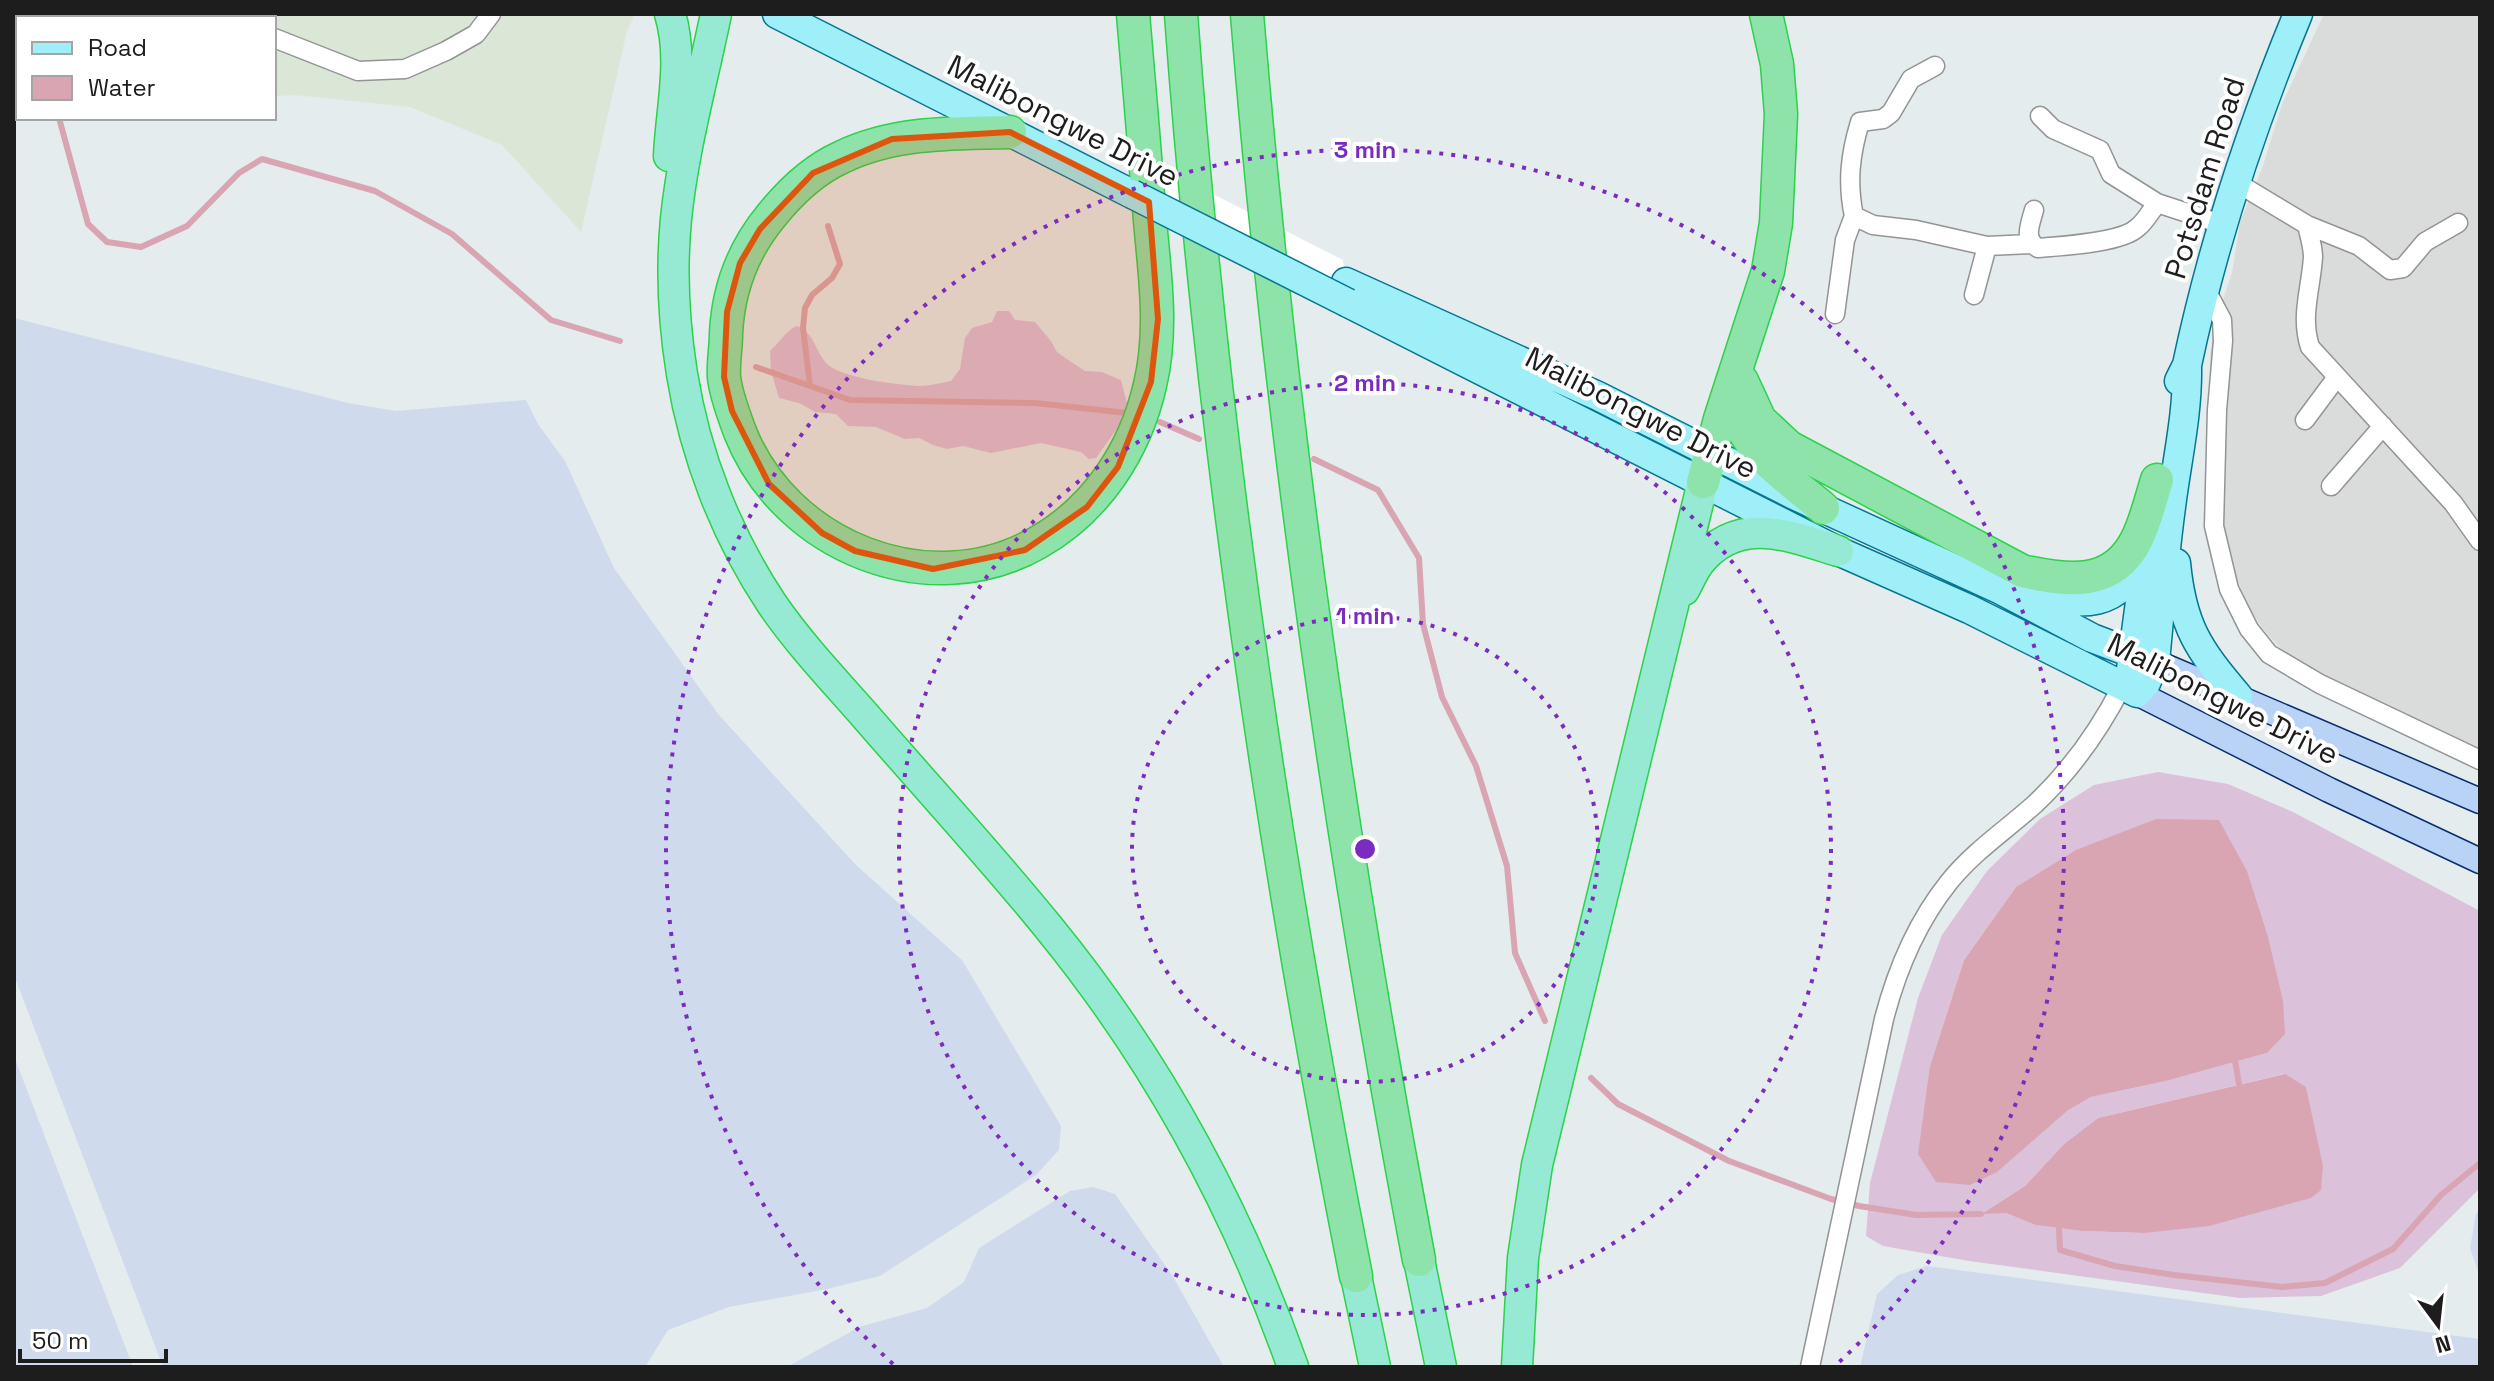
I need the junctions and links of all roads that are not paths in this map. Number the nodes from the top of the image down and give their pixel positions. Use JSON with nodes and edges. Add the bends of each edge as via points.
{"nodes":[{"id":1,"x":491,"y":14,"type":"edge"},
{"id":2,"x":670,"y":14,"type":"edge"},
{"id":3,"x":716,"y":14,"type":"edge"},
{"id":4,"x":777,"y":14,"type":"edge"},
{"id":5,"x":1133,"y":14,"type":"edge"},
{"id":6,"x":1181,"y":14,"type":"edge"},
{"id":7,"x":1247,"y":14,"type":"edge"},
{"id":8,"x":1766,"y":14,"type":"edge"},
{"id":9,"x":2298,"y":14,"type":"edge"},
{"id":10,"x":824,"y":18,"type":"edge"},
{"id":11,"x":276,"y":39,"type":"edge"},
{"id":12,"x":1935,"y":66,"type":"dead end"},
{"id":13,"x":2040,"y":116,"type":"dead end"},
{"id":14,"x":1010,"y":132,"type":"junction"},
{"id":15,"x":2234,"y":181,"type":"junction"},
{"id":16,"x":1131,"y":183,"type":"junction"},
{"id":17,"x":2157,"y":203,"type":"junction"},
{"id":18,"x":2034,"y":210,"type":"dead end"},
{"id":19,"x":1854,"y":216,"type":"junction"},
{"id":20,"x":676,"y":221,"type":"junction"},
{"id":21,"x":2458,"y":223,"type":"dead end"},
{"id":22,"x":2221,"y":224,"type":"junction"},
{"id":23,"x":2307,"y":225,"type":"junction"},
{"id":24,"x":2031,"y":244,"type":"junction"},
{"id":25,"x":1987,"y":246,"type":"junction"},
{"id":26,"x":2205,"y":288,"type":"junction"},
{"id":27,"x":1974,"y":295,"type":"dead end"},
{"id":28,"x":1835,"y":314,"type":"dead end"},
{"id":29,"x":1750,"y":332,"type":"junction"},
{"id":30,"x":2337,"y":377,"type":"junction"},
{"id":31,"x":1742,"y":381,"type":"junction"},
{"id":32,"x":2305,"y":420,"type":"dead end"},
{"id":33,"x":2383,"y":426,"type":"junction"},
{"id":34,"x":1707,"y":468,"type":"junction"},
{"id":35,"x":2331,"y":486,"type":"dead end"},
{"id":36,"x":2164,"y":493,"type":"junction"},
{"id":37,"x":1823,"y":508,"type":"junction"},
{"id":38,"x":2480,"y":541,"type":"edge"},
{"id":39,"x":1838,"y":551,"type":"junction"},
{"id":40,"x":2145,"y":554,"type":"junction"},
{"id":41,"x":2001,"y":590,"type":"junction"},
{"id":42,"x":1671,"y":612,"type":"junction"},
{"id":43,"x":2144,"y":658,"type":"junction"},
{"id":44,"x":2238,"y":696,"type":"junction"},
{"id":45,"x":2123,"y":697,"type":"junction"},
{"id":46,"x":2480,"y":760,"type":"edge"},
{"id":47,"x":2480,"y":801,"type":"edge"},
{"id":48,"x":2480,"y":861,"type":"edge"},
{"id":49,"x":1419,"y":1260,"type":"joint"},
{"id":50,"x":1356,"y":1276,"type":"joint"},
{"id":51,"x":1293,"y":1367,"type":"edge"},
{"id":52,"x":1375,"y":1367,"type":"edge"},
{"id":53,"x":1441,"y":1367,"type":"edge"},
{"id":54,"x":1517,"y":1367,"type":"edge"},
{"id":55,"x":1810,"y":1367,"type":"edge"}],
"edges":[{"from":1,"to":11,"type":"street","via":[[476,34],[405,69],[358,71]]},
{"from":2,"to":20,"type":"highway","via":[[678,55],[667,180]]},
{"from":3,"to":20,"type":"highway"},
{"from":4,"to":14,"type":"main road","name":"Malibongwe Drive"},
{"from":5,"to":14,"type":"highway","via":[[1158,319],[1142,417],[1118,467],[1087,507],[1050,536],[999,559],[933,569],[855,551],[792,510],[748,452],[724,377],[727,312],[740,263],[784,199],[843,156],[892,139]]},
{"from":6,"to":50,"type":"highway","via":[[1209,317],[1250,653],[1290,915]]},
{"from":7,"to":49,"type":"highway","via":[[1273,295],[1321,677],[1368,981]]},
{"from":8,"to":29,"type":"highway","via":[[1781,114],[1776,223]]},
{"from":9,"to":15,"type":"main road","name":"Potsdam Road"},
{"from":10,"to":16,"type":"main road","name":"Malibongwe Drive"},
{"from":12,"to":19,"type":"street","via":[[1911,79],[1883,119],[1860,122],[1849,189]]},
{"from":13,"to":17,"type":"street","via":[[2053,129],[2100,150],[2111,174]]},
{"from":14,"to":16,"type":"main road","name":"Malibongwe Drive"},
{"from":15,"to":22,"type":"main road","name":"Potsdam Road"},
{"from":15,"to":23,"type":"street"},
{"from":16,"to":34,"type":"main road","name":"Malibongwe Drive","bridge":true},
{"from":17,"to":22,"type":"street"},
{"from":17,"to":24,"type":"street","via":[[2136,230],[2124,235],[2038,248]]},
{"from":18,"to":24,"type":"street"},
{"from":19,"to":25,"type":"street","via":[[1873,225]]},
{"from":19,"to":28,"type":"street","via":[[1845,240]]},
{"from":20,"to":51,"type":"highway","via":[[677,339],[689,409],[716,498],[752,570],[798,640],[1048,927],[1124,1028],[1227,1206]]},
{"from":21,"to":23,"type":"street","via":[[2433,236],[2396,270],[2359,246]]},
{"from":22,"to":26,"type":"main road","name":"Potsdam Road"},
{"from":23,"to":30,"type":"street","via":[[2313,259],[2305,331],[2310,347]]},
{"from":24,"to":25,"type":"street"},
{"from":25,"to":27,"type":"street"},
{"from":26,"to":36,"type":"main road","name":"Potsdam Road","via":[[2187,365],[2173,393]]},
{"from":26,"to":46,"type":"street","via":[[2222,320],[2223,341],[2214,526],[2229,589],[2249,629],[2269,654],[2320,684]]},
{"from":29,"to":31,"type":"highway"},
{"from":29,"to":34,"type":"highway"},
{"from":30,"to":32,"type":"street"},
{"from":30,"to":33,"type":"street"},
{"from":31,"to":36,"type":"highway","via":[[1760,420],[1789,447],[2022,571],[2058,579],[2099,575],[2128,554]]},
{"from":31,"to":37,"type":"highway","via":[[1742,427],[1773,465]]},
{"from":33,"to":35,"type":"street"},
{"from":33,"to":38,"type":"street"},
{"from":34,"to":37,"type":"main road","name":"Malibongwe Drive"},
{"from":34,"to":39,"type":"main road","name":"Malibongwe Drive"},
{"from":34,"to":42,"type":"highway"},
{"from":36,"to":40,"type":"main road","name":"Potsdam Road"},
{"from":36,"to":43,"type":"main road","name":"Potsdam Road"},
{"from":36,"to":44,"type":"main road","via":[[2187,622],[2209,662]]},
{"from":37,"to":41,"type":"main road","name":"Malibongwe Drive"},
{"from":39,"to":42,"type":"highway","via":[[1776,532],[1744,534],[1699,563]]},
{"from":39,"to":45,"type":"main road","name":"Malibongwe Drive","via":[[1969,609]]},
{"from":40,"to":41,"type":"main road","via":[[2125,585],[2090,603]]},
{"from":40,"to":43,"type":"main road","name":"Potsdam Road"},
{"from":41,"to":43,"type":"main road","name":"Malibongwe Drive","via":[[2092,638]]},
{"from":42,"to":54,"type":"highway","via":[[1537,1165],[1523,1258]]},
{"from":43,"to":44,"type":"main road","name":"Malibongwe Drive"},
{"from":43,"to":45,"type":"main road","name":"Potsdam Road","via":[[2146,683]]},
{"from":44,"to":47,"type":"main road","name":"Malibongwe Drive"},
{"from":45,"to":48,"type":"main road","name":"Malibongwe Drive"},
{"from":45,"to":55,"type":"street","via":[[2051,788],[1958,871],[1913,938],[1884,1019]]},
{"from":49,"to":53,"type":"highway"},
{"from":50,"to":52,"type":"highway"}]}
